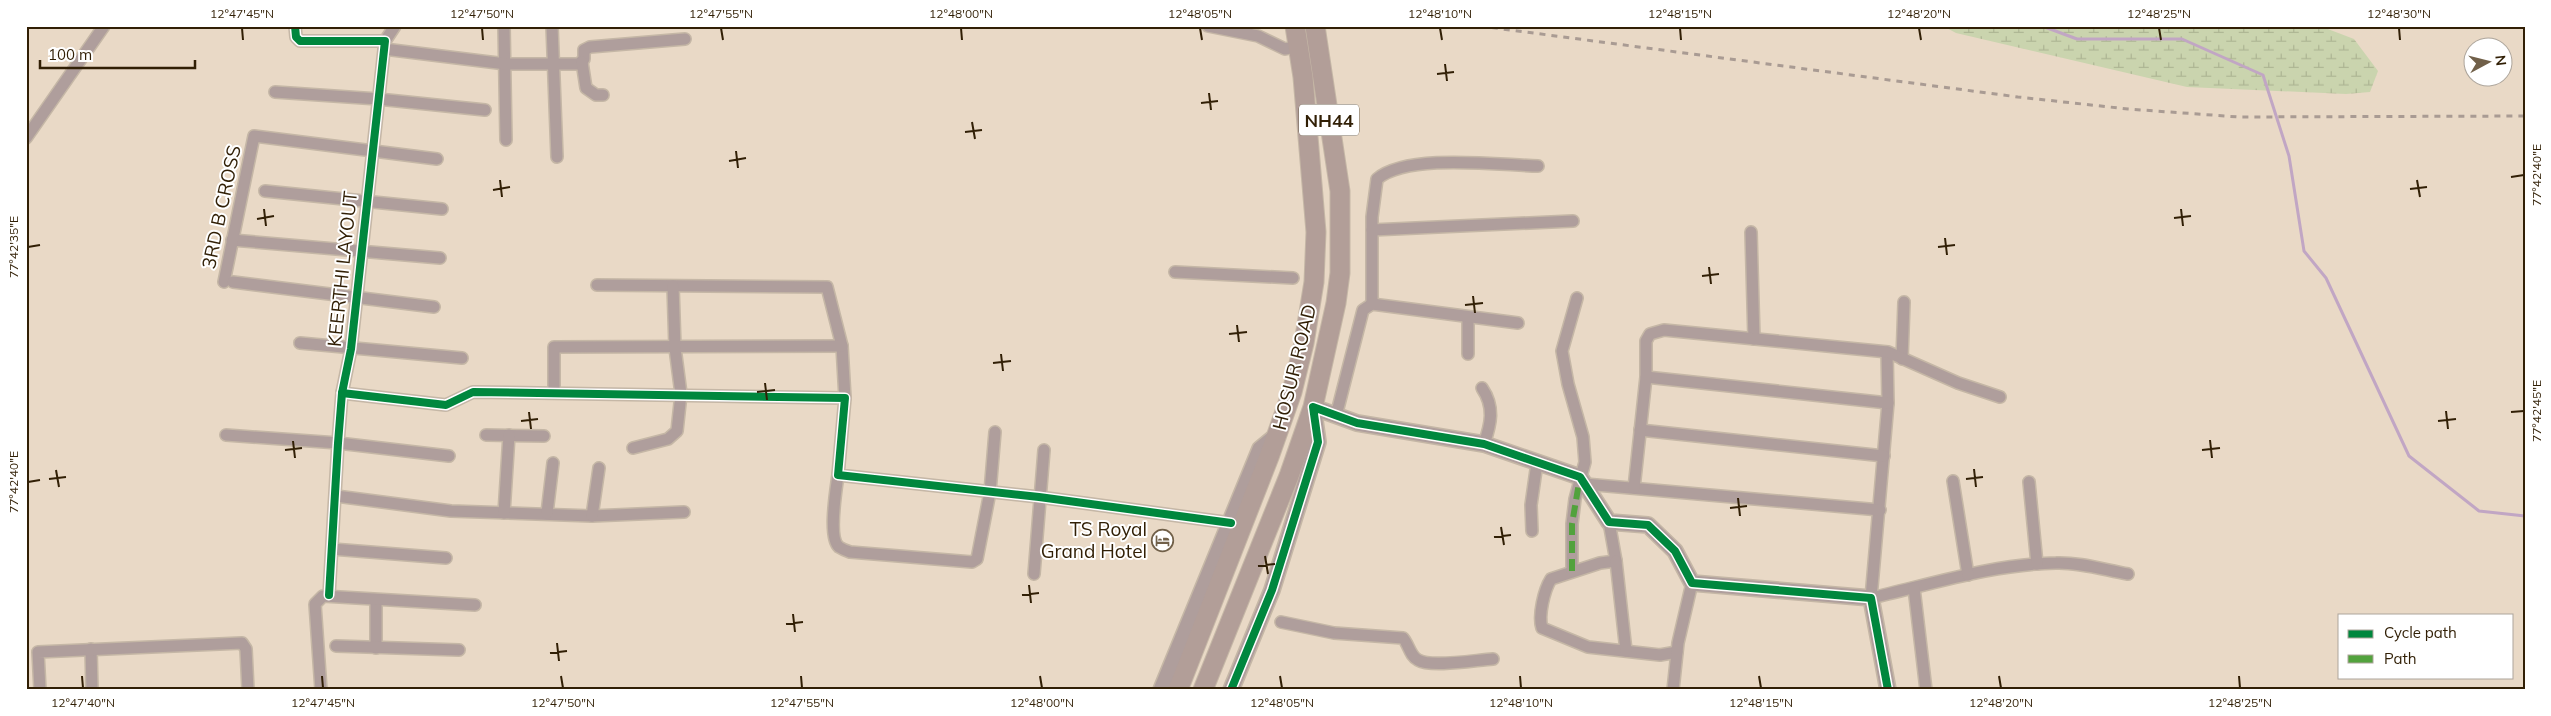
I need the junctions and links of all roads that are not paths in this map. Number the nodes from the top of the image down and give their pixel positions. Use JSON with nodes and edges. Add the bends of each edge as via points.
{"nodes":[{"id":1,"x":104,"y":26,"type":"edge"},
{"id":2,"x":395,"y":26,"type":"edge"},
{"id":3,"x":504,"y":26,"type":"edge"},
{"id":4,"x":552,"y":26,"type":"edge"},
{"id":5,"x":1208,"y":26,"type":"edge"},
{"id":6,"x":1295,"y":26,"type":"edge"},
{"id":7,"x":1315,"y":26,"type":"edge"},
{"id":8,"x":295,"y":29,"type":"edge"},
{"id":9,"x":685,"y":39,"type":"dead end"},
{"id":10,"x":384,"y":45,"type":"junction"},
{"id":11,"x":1298,"y":46,"type":"junction"},
{"id":12,"x":582,"y":62,"type":"junction"},
{"id":13,"x":506,"y":64,"type":"junction"},
{"id":14,"x":553,"y":65,"type":"junction"},
{"id":15,"x":275,"y":92,"type":"dead end"},
{"id":16,"x":603,"y":95,"type":"dead end"},
{"id":17,"x":378,"y":99,"type":"junction"},
{"id":18,"x":485,"y":110,"type":"dead end"},
{"id":19,"x":26,"y":138,"type":"edge"},
{"id":20,"x":506,"y":140,"type":"dead end"},
{"id":21,"x":371,"y":149,"type":"junction"},
{"id":22,"x":557,"y":157,"type":"dead end"},
{"id":23,"x":437,"y":159,"type":"dead end"},
{"id":24,"x":1538,"y":166,"type":"dead end"},
{"id":25,"x":265,"y":191,"type":"dead end"},
{"id":26,"x":366,"y":200,"type":"junction"},
{"id":27,"x":442,"y":209,"type":"dead end"},
{"id":28,"x":1574,"y":221,"type":"dead end"},
{"id":29,"x":1372,"y":230,"type":"junction"},
{"id":30,"x":1751,"y":232,"type":"dead end"},
{"id":31,"x":232,"y":240,"type":"junction"},
{"id":32,"x":360,"y":251,"type":"junction"},
{"id":33,"x":440,"y":258,"type":"dead end"},
{"id":34,"x":1175,"y":272,"type":"dead end"},
{"id":35,"x":1293,"y":278,"type":"dead end"},
{"id":36,"x":597,"y":286,"type":"dead end"},
{"id":37,"x":673,"y":286,"type":"junction"},
{"id":38,"x":355,"y":298,"type":"junction"},
{"id":39,"x":1577,"y":298,"type":"dead end"},
{"id":40,"x":1904,"y":302,"type":"dead end"},
{"id":41,"x":1372,"y":304,"type":"junction"},
{"id":42,"x":434,"y":307,"type":"dead end"},
{"id":43,"x":1468,"y":318,"type":"junction"},
{"id":44,"x":1518,"y":323,"type":"dead end"},
{"id":45,"x":1754,"y":339,"type":"junction"},
{"id":46,"x":300,"y":343,"type":"dead end"},
{"id":47,"x":842,"y":346,"type":"junction"},
{"id":48,"x":675,"y":348,"type":"junction"},
{"id":49,"x":351,"y":349,"type":"junction"},
{"id":50,"x":1887,"y":352,"type":"junction"},
{"id":51,"x":1468,"y":354,"type":"dead end"},
{"id":52,"x":462,"y":358,"type":"dead end"},
{"id":53,"x":1902,"y":359,"type":"junction"},
{"id":54,"x":1646,"y":377,"type":"junction"},
{"id":55,"x":1482,"y":388,"type":"dead end"},
{"id":56,"x":554,"y":392,"type":"junction"},
{"id":57,"x":342,"y":393,"type":"junction"},
{"id":58,"x":681,"y":394,"type":"junction"},
{"id":59,"x":2000,"y":397,"type":"dead end"},
{"id":60,"x":845,"y":398,"type":"junction"},
{"id":61,"x":1888,"y":403,"type":"junction"},
{"id":62,"x":1313,"y":407,"type":"junction"},
{"id":63,"x":1336,"y":416,"type":"junction"},
{"id":64,"x":1640,"y":430,"type":"junction"},
{"id":65,"x":995,"y":432,"type":"dead end"},
{"id":66,"x":226,"y":435,"type":"dead end"},
{"id":67,"x":486,"y":435,"type":"dead end"},
{"id":68,"x":509,"y":435,"type":"junction"},
{"id":69,"x":1277,"y":435,"type":"junction"},
{"id":70,"x":544,"y":436,"type":"dead end"},
{"id":71,"x":338,"y":444,"type":"junction"},
{"id":72,"x":1484,"y":444,"type":"junction"},
{"id":73,"x":633,"y":448,"type":"dead end"},
{"id":74,"x":1044,"y":450,"type":"dead end"},
{"id":75,"x":449,"y":456,"type":"dead end"},
{"id":76,"x":1884,"y":456,"type":"junction"},
{"id":77,"x":1537,"y":462,"type":"junction"},
{"id":78,"x":553,"y":463,"type":"dead end"},
{"id":79,"x":599,"y":468,"type":"dead end"},
{"id":80,"x":838,"y":475,"type":"junction"},
{"id":81,"x":1583,"y":481,"type":"junction"},
{"id":82,"x":1953,"y":481,"type":"dead end"},
{"id":83,"x":2029,"y":482,"type":"dead end"},
{"id":84,"x":1634,"y":488,"type":"junction"},
{"id":85,"x":990,"y":492,"type":"junction"},
{"id":86,"x":336,"y":496,"type":"junction"},
{"id":87,"x":1039,"y":497,"type":"junction"},
{"id":88,"x":1880,"y":510,"type":"junction"},
{"id":89,"x":684,"y":512,"type":"dead end"},
{"id":90,"x":504,"y":513,"type":"junction"},
{"id":91,"x":547,"y":513,"type":"junction"},
{"id":92,"x":592,"y":516,"type":"junction"},
{"id":93,"x":1609,"y":522,"type":"junction"},
{"id":94,"x":1231,"y":523,"type":"junction"},
{"id":95,"x":1532,"y":531,"type":"dead end"},
{"id":96,"x":332,"y":550,"type":"junction"},
{"id":97,"x":446,"y":558,"type":"dead end"},
{"id":98,"x":1616,"y":561,"type":"junction"},
{"id":99,"x":2038,"y":564,"type":"junction"},
{"id":100,"x":1572,"y":571,"type":"junction"},
{"id":101,"x":1034,"y":574,"type":"dead end"},
{"id":102,"x":2128,"y":574,"type":"dead end"},
{"id":103,"x":1968,"y":575,"type":"junction"},
{"id":104,"x":1692,"y":583,"type":"junction"},
{"id":105,"x":1914,"y":588,"type":"junction"},
{"id":106,"x":329,"y":595,"type":"junction"},
{"id":107,"x":1871,"y":598,"type":"junction"},
{"id":108,"x":376,"y":600,"type":"junction"},
{"id":109,"x":475,"y":605,"type":"dead end"},
{"id":110,"x":1280,"y":622,"type":"dead end"},
{"id":111,"x":336,"y":646,"type":"dead end"},
{"id":112,"x":376,"y":648,"type":"junction"},
{"id":113,"x":91,"y":649,"type":"junction"},
{"id":114,"x":459,"y":650,"type":"dead end"},
{"id":115,"x":1626,"y":651,"type":"junction"},
{"id":116,"x":1677,"y":652,"type":"junction"},
{"id":117,"x":1492,"y":659,"type":"dead end"},
{"id":118,"x":40,"y":690,"type":"edge"},
{"id":119,"x":92,"y":690,"type":"edge"},
{"id":120,"x":248,"y":690,"type":"edge"},
{"id":121,"x":322,"y":690,"type":"edge"},
{"id":122,"x":1161,"y":690,"type":"edge"},
{"id":123,"x":1178,"y":690,"type":"edge"},
{"id":124,"x":1203,"y":690,"type":"edge"},
{"id":125,"x":1231,"y":690,"type":"edge"},
{"id":126,"x":1673,"y":690,"type":"edge"},
{"id":127,"x":1888,"y":690,"type":"edge"},
{"id":128,"x":1926,"y":690,"type":"edge"}],
"edges":[{"from":1,"to":19,"type":"street"},
{"from":2,"to":10,"type":"street"},
{"from":3,"to":13,"type":"street"},
{"from":4,"to":14,"type":"street"},
{"from":5,"to":11,"type":"street","via":[[1258,36],[1285,49]]},
{"from":6,"to":11,"type":"highway","name":"HOSUR ROAD","number":"NH44"},
{"from":7,"to":62,"type":"highway","name":"HOSUR ROAD","number":"NH44","via":[[1340,191],[1341,241],[1336,303]]},
{"from":8,"to":10,"type":"street","via":[[300,40]]},
{"from":9,"to":12,"type":"street","via":[[590,46],[584,50]]},
{"from":10,"to":13,"type":"street"},
{"from":10,"to":17,"type":"street","name":"KEERTHI LAYOUT"},
{"from":11,"to":69,"type":"highway","name":"HOSUR ROAD","number":"NH44","via":[[1316,206],[1314,282],[1292,392]]},
{"from":12,"to":14,"type":"street"},
{"from":12,"to":16,"type":"street","via":[[586,88],[596,95]]},
{"from":13,"to":14,"type":"street"},
{"from":13,"to":20,"type":"street"},
{"from":14,"to":22,"type":"street"},
{"from":15,"to":17,"type":"street"},
{"from":17,"to":18,"type":"street"},
{"from":17,"to":21,"type":"street","name":"KEERTHI LAYOUT"},
{"from":21,"to":23,"type":"street"},
{"from":21,"to":26,"type":"street","name":"KEERTHI LAYOUT"},
{"from":21,"to":31,"type":"street","name":"3RD B CROSS","via":[[254,136]]},
{"from":24,"to":29,"type":"street","via":[[1417,163],[1386,171],[1378,179]]},
{"from":25,"to":26,"type":"street"},
{"from":26,"to":27,"type":"street"},
{"from":26,"to":32,"type":"street","name":"KEERTHI LAYOUT"},
{"from":28,"to":29,"type":"street"},
{"from":29,"to":41,"type":"street"},
{"from":30,"to":45,"type":"street"},
{"from":31,"to":32,"type":"street"},
{"from":31,"to":38,"type":"street","name":"3RD B CROSS","via":[[229,282]]},
{"from":32,"to":33,"type":"street"},
{"from":32,"to":38,"type":"street","name":"KEERTHI LAYOUT"},
{"from":34,"to":35,"type":"street"},
{"from":36,"to":37,"type":"street"},
{"from":37,"to":47,"type":"street","via":[[827,287]]},
{"from":37,"to":48,"type":"street"},
{"from":38,"to":42,"type":"street"},
{"from":38,"to":49,"type":"street","name":"KEERTHI LAYOUT"},
{"from":39,"to":81,"type":"street","via":[[1562,351],[1583,436]]},
{"from":40,"to":53,"type":"street"},
{"from":41,"to":43,"type":"street"},
{"from":41,"to":63,"type":"street","via":[[1364,310]]},
{"from":43,"to":44,"type":"street"},
{"from":43,"to":51,"type":"street"},
{"from":45,"to":50,"type":"street"},
{"from":45,"to":54,"type":"street","via":[[1664,330],[1650,334],[1646,341]]},
{"from":46,"to":49,"type":"street"},
{"from":47,"to":48,"type":"street"},
{"from":47,"to":60,"type":"street"},
{"from":48,"to":56,"type":"street","via":[[554,347]]},
{"from":48,"to":58,"type":"street"},
{"from":49,"to":52,"type":"street"},
{"from":49,"to":57,"type":"street","name":"KEERTHI LAYOUT"},
{"from":50,"to":53,"type":"street"},
{"from":50,"to":61,"type":"street"},
{"from":53,"to":59,"type":"street"},
{"from":54,"to":61,"type":"street"},
{"from":54,"to":64,"type":"street"},
{"from":55,"to":72,"type":"street","via":[[1490,399],[1492,415]]},
{"from":56,"to":57,"type":"street","via":[[473,392],[446,405]]},
{"from":56,"to":58,"type":"street"},
{"from":57,"to":71,"type":"street","name":"KEERTHI LAYOUT"},
{"from":58,"to":60,"type":"street"},
{"from":58,"to":73,"type":"street","via":[[677,431],[668,439]]},
{"from":60,"to":80,"type":"street"},
{"from":61,"to":76,"type":"street"},
{"from":62,"to":63,"type":"street"},
{"from":62,"to":124,"type":"highway","name":"HOSUR ROAD","number":"NH44","via":[[1289,476]]},
{"from":62,"to":125,"type":"street","via":[[1318,442],[1272,590]]},
{"from":63,"to":72,"type":"street","via":[[1357,424]]},
{"from":64,"to":76,"type":"street"},
{"from":64,"to":84,"type":"street"},
{"from":65,"to":85,"type":"street"},
{"from":66,"to":71,"type":"street"},
{"from":67,"to":68,"type":"street"},
{"from":68,"to":70,"type":"street"},
{"from":68,"to":90,"type":"street"},
{"from":69,"to":94,"type":"street","via":[[1260,449]]},
{"from":69,"to":123,"type":"highway","name":"HOSUR ROAD","number":"NH44"},
{"from":71,"to":75,"type":"street"},
{"from":71,"to":86,"type":"street","name":"KEERTHI LAYOUT"},
{"from":72,"to":77,"type":"street"},
{"from":74,"to":87,"type":"street"},
{"from":76,"to":88,"type":"street"},
{"from":77,"to":81,"type":"street"},
{"from":77,"to":95,"type":"street","via":[[1531,506]]},
{"from":78,"to":91,"type":"street"},
{"from":79,"to":92,"type":"street"},
{"from":80,"to":85,"type":"street"},
{"from":80,"to":85,"type":"street","via":[[834,539],[838,547],[850,552],[972,562],[977,559]]},
{"from":81,"to":84,"type":"street"},
{"from":81,"to":93,"type":"street"},
{"from":81,"to":100,"type":"street","via":[[1572,524]]},
{"from":82,"to":103,"type":"street"},
{"from":83,"to":99,"type":"street"},
{"from":84,"to":88,"type":"street"},
{"from":85,"to":87,"type":"street"},
{"from":86,"to":90,"type":"street","via":[[451,511]]},
{"from":86,"to":96,"type":"street","name":"KEERTHI LAYOUT"},
{"from":87,"to":94,"type":"street"},
{"from":87,"to":101,"type":"street"},
{"from":88,"to":107,"type":"street"},
{"from":89,"to":92,"type":"street"},
{"from":90,"to":91,"type":"street"},
{"from":91,"to":92,"type":"street"},
{"from":93,"to":98,"type":"street"},
{"from":93,"to":104,"type":"street","via":[[1648,525],[1675,551]]},
{"from":94,"to":122,"type":"street"},
{"from":96,"to":97,"type":"street"},
{"from":96,"to":106,"type":"street","name":"KEERTHI LAYOUT"},
{"from":98,"to":100,"type":"street"},
{"from":98,"to":115,"type":"street"},
{"from":99,"to":102,"type":"street","via":[[2058,563]]},
{"from":99,"to":103,"type":"street"},
{"from":100,"to":115,"type":"street","via":[[1551,579],[1547,586],[1540,623],[1542,628],[1582,646]]},
{"from":103,"to":105,"type":"street"},
{"from":104,"to":107,"type":"street"},
{"from":104,"to":116,"type":"street"},
{"from":105,"to":107,"type":"street"},
{"from":105,"to":128,"type":"street"},
{"from":106,"to":108,"type":"street"},
{"from":106,"to":121,"type":"street","via":[[315,604]]},
{"from":107,"to":127,"type":"street"},
{"from":108,"to":109,"type":"street"},
{"from":108,"to":112,"type":"street"},
{"from":110,"to":117,"type":"street","via":[[1334,633],[1403,638],[1409,644],[1412,656],[1429,663]]},
{"from":111,"to":112,"type":"street"},
{"from":112,"to":114,"type":"street"},
{"from":113,"to":118,"type":"street","via":[[38,652]]},
{"from":113,"to":119,"type":"street"},
{"from":113,"to":120,"type":"street","via":[[242,643],[246,649]]},
{"from":115,"to":116,"type":"street","via":[[1660,655]]},
{"from":116,"to":126,"type":"street"}]}
